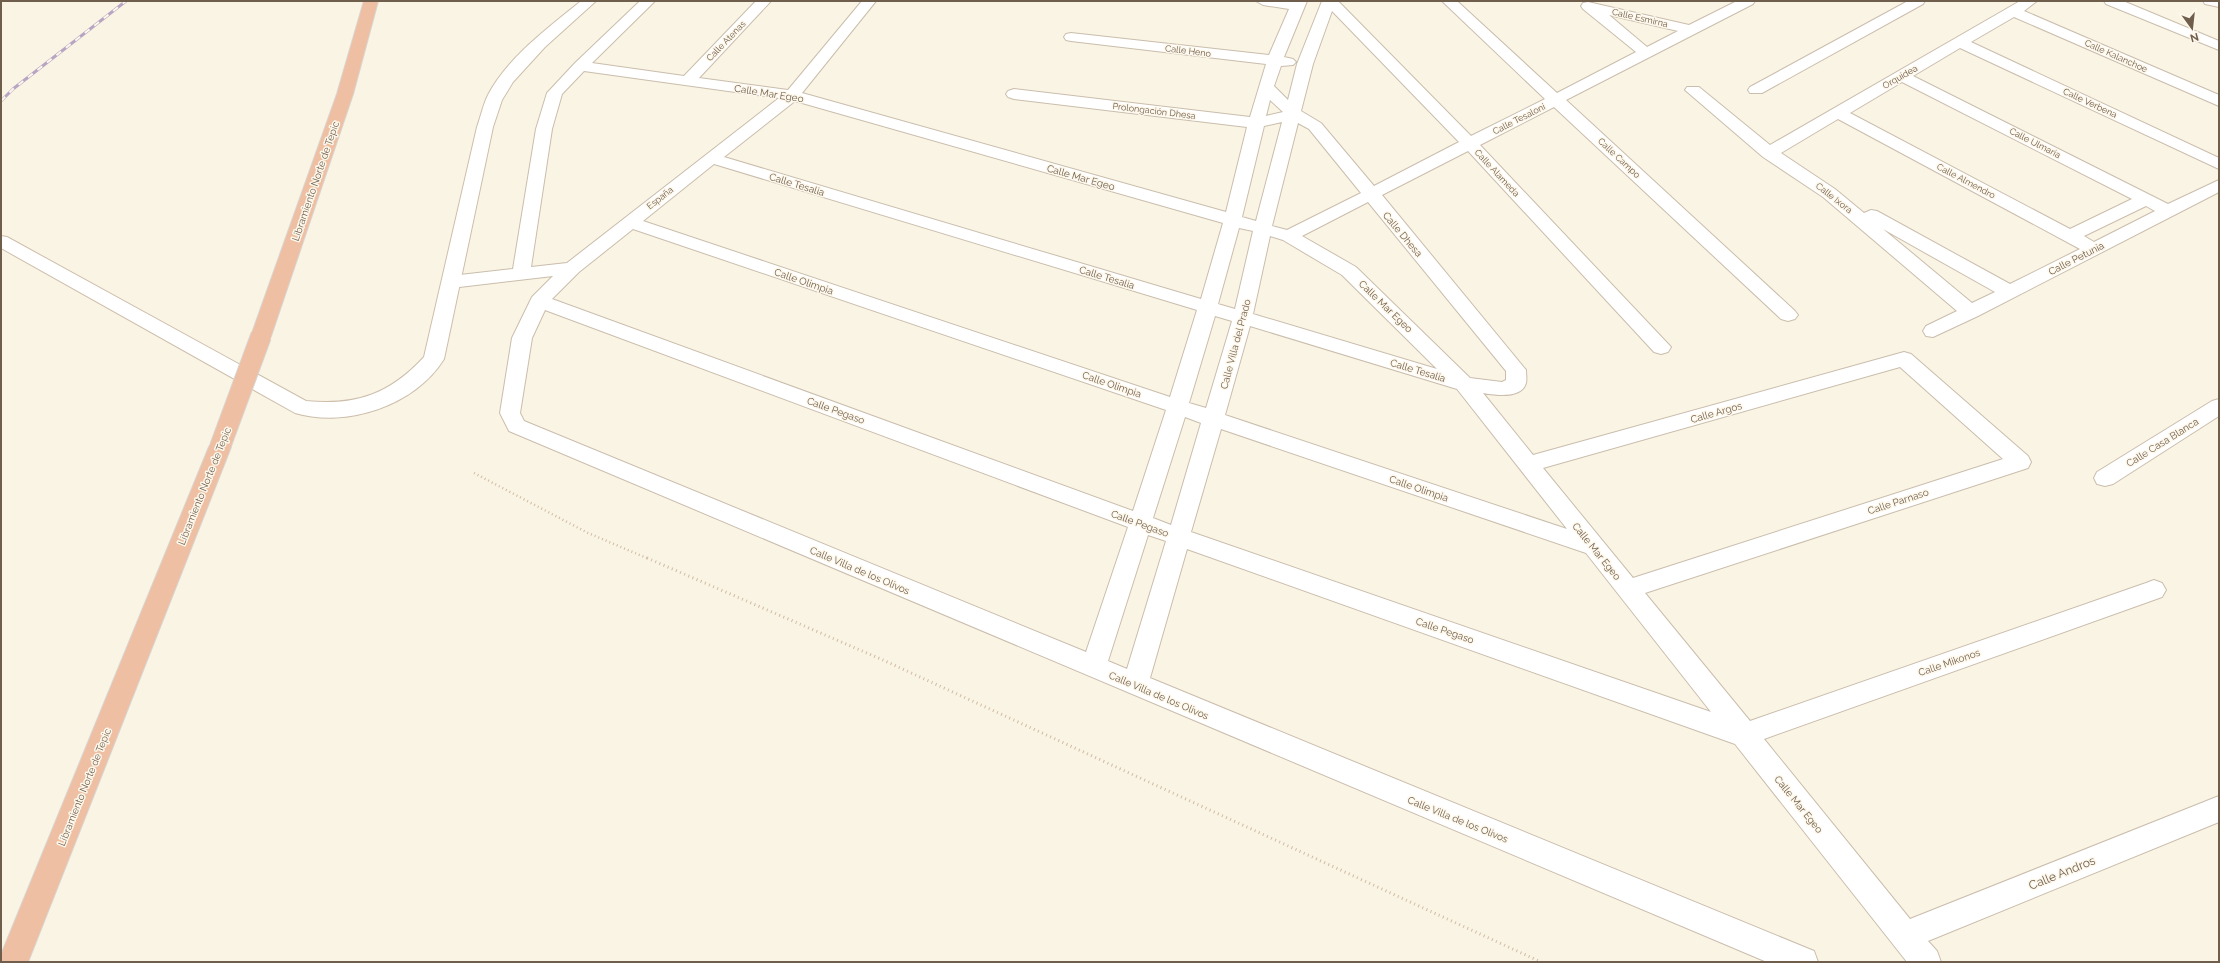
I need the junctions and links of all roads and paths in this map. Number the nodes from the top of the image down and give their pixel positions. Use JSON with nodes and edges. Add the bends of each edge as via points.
{"nodes":[{"id":1,"x":1,"y":1,"type":"edge"},
{"id":2,"x":11,"y":1,"type":"edge"},
{"id":3,"x":371,"y":1,"type":"edge"},
{"id":4,"x":589,"y":1,"type":"edge"},
{"id":5,"x":648,"y":1,"type":"edge"},
{"id":6,"x":764,"y":1,"type":"edge"},
{"id":7,"x":869,"y":1,"type":"edge"},
{"id":8,"x":1263,"y":1,"type":"edge"},
{"id":9,"x":1329,"y":1,"type":"edge"},
{"id":10,"x":1449,"y":1,"type":"edge"},
{"id":11,"x":1748,"y":1,"type":"edge"},
{"id":12,"x":1918,"y":1,"type":"edge"},
{"id":13,"x":2030,"y":1,"type":"edge"},
{"id":14,"x":2110,"y":1,"type":"edge"},
{"id":15,"x":2210,"y":1,"type":"edge"},
{"id":16,"x":1585,"y":3,"type":"edge"},
{"id":17,"x":2219,"y":3,"type":"edge"},
{"id":18,"x":1299,"y":4,"type":"edge"},
{"id":19,"x":2013,"y":11,"type":"junction"},
{"id":20,"x":1691,"y":30,"type":"junction"},
{"id":21,"x":1071,"y":37,"type":"dead end"},
{"id":22,"x":1960,"y":42,"type":"junction"},
{"id":23,"x":2219,"y":46,"type":"edge"},
{"id":24,"x":1646,"y":53,"type":"junction"},
{"id":25,"x":1275,"y":61,"type":"junction"},
{"id":26,"x":1306,"y":64,"type":"junction"},
{"id":27,"x":580,"y":66,"type":"junction"},
{"id":28,"x":1902,"y":76,"type":"junction"},
{"id":29,"x":687,"y":81,"type":"junction"},
{"id":30,"x":1266,"y":87,"type":"junction"},
{"id":31,"x":1693,"y":90,"type":"dead end"},
{"id":32,"x":1756,"y":90,"type":"dead end"},
{"id":33,"x":1014,"y":94,"type":"dead end"},
{"id":34,"x":792,"y":95,"type":"junction"},
{"id":35,"x":1556,"y":100,"type":"junction"},
{"id":36,"x":2219,"y":101,"type":"edge"},
{"id":37,"x":1838,"y":113,"type":"junction"},
{"id":38,"x":1294,"y":114,"type":"junction"},
{"id":39,"x":1256,"y":123,"type":"junction"},
{"id":40,"x":1470,"y":144,"type":"junction"},
{"id":41,"x":1769,"y":153,"type":"junction"},
{"id":42,"x":711,"y":158,"type":"junction"},
{"id":43,"x":2219,"y":164,"type":"edge"},
{"id":44,"x":2219,"y":185,"type":"edge"},
{"id":45,"x":1829,"y":193,"type":"junction"},
{"id":46,"x":1370,"y":195,"type":"junction"},
{"id":47,"x":2146,"y":199,"type":"junction"},
{"id":48,"x":2169,"y":211,"type":"junction"},
{"id":49,"x":1234,"y":220,"type":"junction"},
{"id":50,"x":629,"y":222,"type":"junction"},
{"id":51,"x":1263,"y":228,"type":"junction"},
{"id":52,"x":1289,"y":236,"type":"junction"},
{"id":53,"x":2070,"y":236,"type":"junction"},
{"id":54,"x":1,"y":241,"type":"edge"},
{"id":55,"x":2094,"y":249,"type":"junction"},
{"id":56,"x":572,"y":268,"type":"junction"},
{"id":57,"x":521,"y":274,"type":"junction"},
{"id":58,"x":451,"y":282,"type":"junction"},
{"id":59,"x":2010,"y":292,"type":"junction"},
{"id":60,"x":539,"y":301,"type":"junction"},
{"id":61,"x":1208,"y":308,"type":"junction"},
{"id":62,"x":1971,"y":312,"type":"junction"},
{"id":63,"x":1788,"y":315,"type":"dead end"},
{"id":64,"x":1243,"y":318,"type":"junction"},
{"id":65,"x":1933,"y":331,"type":"dead end"},
{"id":66,"x":1661,"y":347,"type":"dead end"},
{"id":67,"x":1904,"y":360,"type":"joint"},
{"id":68,"x":1464,"y":384,"type":"junction"},
{"id":69,"x":1505,"y":390,"type":"joint"},
{"id":70,"x":1177,"y":406,"type":"junction"},
{"id":71,"x":2219,"y":406,"type":"edge"},
{"id":72,"x":1214,"y":419,"type":"junction"},
{"id":73,"x":516,"y":426,"type":"joint"},
{"id":74,"x":1529,"y":464,"type":"junction"},
{"id":75,"x":474,"y":474,"type":"dead end"},
{"id":76,"x":2105,"y":478,"type":"dead end"},
{"id":77,"x":1140,"y":523,"type":"junction"},
{"id":78,"x":1179,"y":537,"type":"junction"},
{"id":79,"x":1594,"y":547,"type":"junction"},
{"id":80,"x":1628,"y":589,"type":"junction"},
{"id":81,"x":2154,"y":590,"type":"dead end"},
{"id":82,"x":1094,"y":667,"type":"junction"},
{"id":83,"x":1134,"y":686,"type":"junction"},
{"id":84,"x":1744,"y":734,"type":"junction"},
{"id":85,"x":2219,"y":809,"type":"edge"},
{"id":86,"x":1905,"y":936,"type":"junction"},
{"id":87,"x":14,"y":962,"type":"edge"},
{"id":88,"x":1541,"y":962,"type":"edge"},
{"id":89,"x":1803,"y":962,"type":"edge"},
{"id":90,"x":1926,"y":962,"type":"edge"}],
"edges":[{"from":1,"to":2,"type":"path"},
{"from":3,"to":87,"type":"highway","name":"Libramiento Norte de Tepic","bridge":true,"via":[[345,94],[220,447]]},
{"from":4,"to":58,"type":"street","via":[[541,43],[512,73],[497,94],[485,127]]},
{"from":5,"to":27,"type":"street"},
{"from":6,"to":29,"type":"street","name":"Calle Atenas"},
{"from":7,"to":34,"type":"street","name":"España"},
{"from":8,"to":18,"type":"street"},
{"from":9,"to":26,"type":"street","name":"Calle Villa del Prado"},
{"from":9,"to":40,"type":"street","name":"Calle Alameda"},
{"from":10,"to":35,"type":"street","name":"Calle Campo"},
{"from":11,"to":20,"type":"street","name":"Calle Tesaloni"},
{"from":12,"to":32,"type":"street"},
{"from":13,"to":19,"type":"street","name":"Orquídea"},
{"from":14,"to":23,"type":"street"},
{"from":15,"to":17,"type":"street"},
{"from":16,"to":20,"type":"street","name":"Calle Esmirna"},
{"from":16,"to":24,"type":"street"},
{"from":18,"to":25,"type":"street"},
{"from":19,"to":22,"type":"street","name":"Orquídea"},
{"from":19,"to":36,"type":"street","name":"Calle Kalanchoe"},
{"from":20,"to":24,"type":"street","name":"Calle Tesaloni"},
{"from":21,"to":25,"type":"street","name":"Calle Heno"},
{"from":22,"to":28,"type":"street","name":"Orquídea"},
{"from":22,"to":43,"type":"street","name":"Calle Verbena"},
{"from":24,"to":35,"type":"street","name":"Calle Tesaloni"},
{"from":25,"to":26,"type":"street","name":"Calle Heno"},
{"from":25,"to":30,"type":"street"},
{"from":26,"to":38,"type":"street","name":"Calle Villa del Prado"},
{"from":27,"to":29,"type":"street","name":"Calle Mar Egeo"},
{"from":27,"to":57,"type":"street","via":[[555,93],[544,130]]},
{"from":28,"to":37,"type":"street","name":"Orquídea"},
{"from":28,"to":47,"type":"street","name":"Calle Ulmaria"},
{"from":29,"to":34,"type":"street","name":"Calle Mar Egeo"},
{"from":30,"to":38,"type":"street","name":"Calle Dhesa"},
{"from":30,"to":39,"type":"street"},
{"from":31,"to":41,"type":"street","name":"Calle Ixora"},
{"from":33,"to":39,"type":"street","name":"Prolongación Dhesa"},
{"from":34,"to":42,"type":"street","name":"España"},
{"from":34,"to":49,"type":"street","name":"Calle Mar Egeo"},
{"from":35,"to":40,"type":"street","name":"Calle Tesaloni"},
{"from":35,"to":63,"type":"street","name":"Calle Campo"},
{"from":37,"to":41,"type":"street","name":"Orquídea"},
{"from":37,"to":53,"type":"street","name":"Calle Almendro"},
{"from":38,"to":39,"type":"street","name":"Prolongación Dhesa"},
{"from":38,"to":46,"type":"street","name":"Calle Dhesa","via":[[1315,126]]},
{"from":38,"to":51,"type":"street","name":"Calle Villa del Prado"},
{"from":39,"to":49,"type":"street"},
{"from":40,"to":46,"type":"street","name":"Calle Tesaloni"},
{"from":40,"to":66,"type":"street","name":"Calle Alameda"},
{"from":41,"to":45,"type":"street","name":"Calle Ixora"},
{"from":42,"to":50,"type":"street","name":"España"},
{"from":42,"to":61,"type":"street","name":"Calle Tesalia"},
{"from":44,"to":48,"type":"street","name":"Calle Petunia"},
{"from":45,"to":59,"type":"street"},
{"from":45,"to":62,"type":"street","name":"Calle Ixora"},
{"from":46,"to":52,"type":"street","name":"Calle Tesaloni"},
{"from":46,"to":69,"type":"street","name":"Calle Dhesa","via":[[1516,370],[1516,383]]},
{"from":47,"to":48,"type":"street","name":"Calle Ulmaria"},
{"from":47,"to":53,"type":"street"},
{"from":48,"to":55,"type":"street","name":"Calle Petunia"},
{"from":49,"to":51,"type":"street","name":"Calle Mar Egeo"},
{"from":49,"to":61,"type":"street"},
{"from":50,"to":56,"type":"street","name":"España"},
{"from":50,"to":70,"type":"street","name":"Calle Olimpia"},
{"from":51,"to":52,"type":"street","name":"Calle Mar Egeo"},
{"from":51,"to":64,"type":"street","name":"Calle Villa del Prado"},
{"from":52,"to":68,"type":"street","name":"Calle Mar Egeo","via":[[1349,271]]},
{"from":53,"to":55,"type":"street","name":"Calle Almendro"},
{"from":54,"to":58,"type":"street","via":[[302,408],[324,412],[377,402],[402,390],[421,375],[434,359]]},
{"from":55,"to":59,"type":"street","name":"Calle Petunia"},
{"from":56,"to":57,"type":"street"},
{"from":56,"to":60,"type":"street","name":"España"},
{"from":57,"to":58,"type":"street"},
{"from":59,"to":62,"type":"street","name":"Calle Petunia"},
{"from":60,"to":73,"type":"street","name":"España","via":[[522,338],[510,413]]},
{"from":60,"to":77,"type":"street","name":"Calle Pegaso"},
{"from":61,"to":64,"type":"street","name":"Calle Tesalia"},
{"from":61,"to":70,"type":"street"},
{"from":62,"to":65,"type":"street","name":"Calle Petunia"},
{"from":64,"to":68,"type":"street","name":"Calle Tesalia"},
{"from":64,"to":72,"type":"street","name":"Calle Villa del Prado"},
{"from":67,"to":74,"type":"street","name":"Calle Argos"},
{"from":67,"to":80,"type":"street","name":"Calle Parnaso","via":[[2020,462]]},
{"from":68,"to":69,"type":"street","name":"Calle Tesalia"},
{"from":68,"to":74,"type":"street","name":"Calle Mar Egeo"},
{"from":70,"to":72,"type":"street","name":"Calle Olimpia"},
{"from":70,"to":77,"type":"street"},
{"from":71,"to":76,"type":"street","name":"Calle Casa Blanca"},
{"from":72,"to":78,"type":"street","name":"Calle Villa del Prado"},
{"from":72,"to":79,"type":"street","name":"Calle Olimpia"},
{"from":73,"to":82,"type":"street","name":"Calle Villa de los Olivos"},
{"from":74,"to":79,"type":"street","name":"Calle Mar Egeo"},
{"from":75,"to":88,"type":"path","via":[[588,533],[883,660]]},
{"from":77,"to":78,"type":"street","name":"Calle Pegaso"},
{"from":77,"to":82,"type":"street"},
{"from":78,"to":83,"type":"street","name":"Calle Villa del Prado"},
{"from":78,"to":84,"type":"street","name":"Calle Pegaso"},
{"from":79,"to":80,"type":"street","name":"Calle Mar Egeo"},
{"from":80,"to":84,"type":"street","name":"Calle Mar Egeo"},
{"from":81,"to":84,"type":"street","name":"Calle Mikonos"},
{"from":82,"to":83,"type":"street","name":"Calle Villa de los Olivos"},
{"from":83,"to":89,"type":"street","name":"Calle Villa de los Olivos"},
{"from":84,"to":86,"type":"street","name":"Calle Mar Egeo"},
{"from":85,"to":86,"type":"street","name":"Calle Andros"},
{"from":86,"to":90,"type":"street","name":"Calle Mar Egeo"}]}
